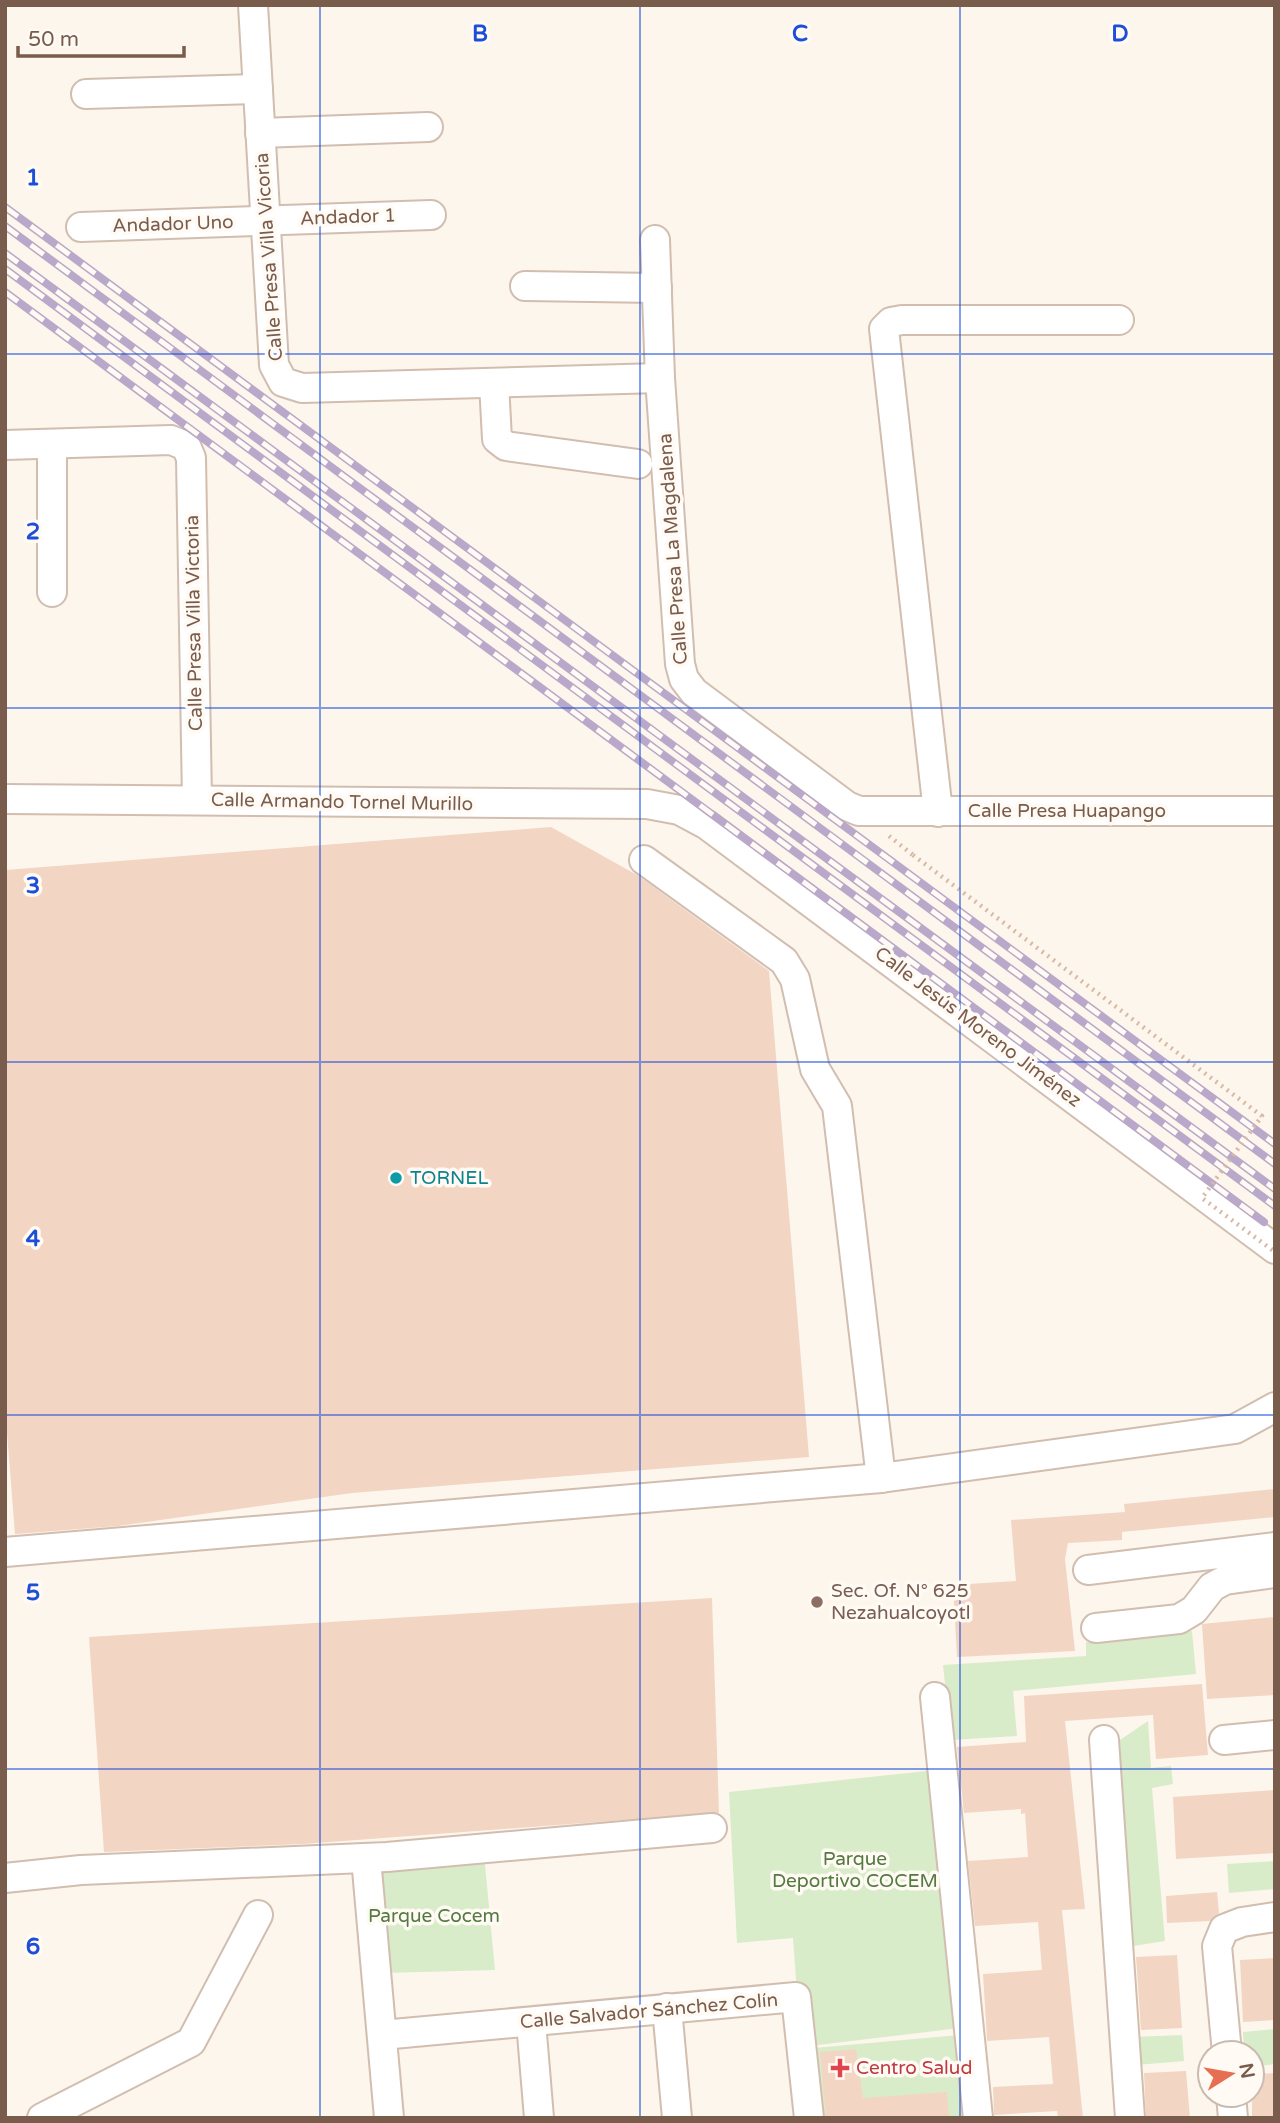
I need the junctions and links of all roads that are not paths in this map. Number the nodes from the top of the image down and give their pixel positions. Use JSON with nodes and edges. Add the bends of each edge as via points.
{"nodes":[{"id":1,"x":253,"y":5,"type":"edge"},
{"id":2,"x":258,"y":89,"type":"junction"},
{"id":3,"x":86,"y":94,"type":"dead end"},
{"id":4,"x":428,"y":127,"type":"dead end"},
{"id":5,"x":260,"y":133,"type":"junction"},
{"id":6,"x":431,"y":215,"type":"dead end"},
{"id":7,"x":266,"y":220,"type":"junction"},
{"id":8,"x":81,"y":227,"type":"dead end"},
{"id":9,"x":656,"y":240,"type":"dead end"},
{"id":10,"x":525,"y":286,"type":"dead end"},
{"id":11,"x":657,"y":288,"type":"junction"},
{"id":12,"x":1119,"y":320,"type":"dead end"},
{"id":13,"x":660,"y":378,"type":"junction"},
{"id":14,"x":494,"y":383,"type":"junction"},
{"id":15,"x":5,"y":445,"type":"edge"},
{"id":16,"x":52,"y":445,"type":"junction"},
{"id":17,"x":638,"y":464,"type":"dead end"},
{"id":18,"x":52,"y":592,"type":"dead end"},
{"id":19,"x":5,"y":799,"type":"edge"},
{"id":20,"x":197,"y":800,"type":"junction"},
{"id":21,"x":678,"y":810,"type":"joint"},
{"id":22,"x":859,"y":811,"type":"joint"},
{"id":23,"x":1275,"y":811,"type":"edge"},
{"id":24,"x":938,"y":812,"type":"junction"},
{"id":25,"x":644,"y":860,"type":"dead end"},
{"id":26,"x":1275,"y":1251,"type":"edge"},
{"id":27,"x":1275,"y":1407,"type":"edge"},
{"id":28,"x":881,"y":1478,"type":"junction"},
{"id":29,"x":1275,"y":1547,"type":"edge"},
{"id":30,"x":5,"y":1552,"type":"edge"},
{"id":31,"x":1088,"y":1570,"type":"dead end"},
{"id":32,"x":1275,"y":1573,"type":"edge"},
{"id":33,"x":1096,"y":1628,"type":"dead end"},
{"id":34,"x":935,"y":1697,"type":"dead end"},
{"id":35,"x":1275,"y":1735,"type":"edge"},
{"id":36,"x":1104,"y":1740,"type":"dead end"},
{"id":37,"x":1224,"y":1740,"type":"dead end"},
{"id":38,"x":712,"y":1828,"type":"dead end"},
{"id":39,"x":366,"y":1858,"type":"junction"},
{"id":40,"x":5,"y":1878,"type":"edge"},
{"id":41,"x":258,"y":1915,"type":"dead end"},
{"id":42,"x":1275,"y":1917,"type":"edge"},
{"id":43,"x":667,"y":2008,"type":"junction"},
{"id":44,"x":531,"y":2022,"type":"junction"},
{"id":45,"x":382,"y":2035,"type":"junction"},
{"id":46,"x":1226,"y":2039,"type":"edge"},
{"id":47,"x":42,"y":2118,"type":"edge"},
{"id":48,"x":389,"y":2118,"type":"edge"},
{"id":49,"x":539,"y":2118,"type":"edge"},
{"id":50,"x":677,"y":2118,"type":"edge"},
{"id":51,"x":809,"y":2118,"type":"edge"},
{"id":52,"x":978,"y":2118,"type":"edge"},
{"id":53,"x":1130,"y":2118,"type":"edge"}],
"edges":[{"from":1,"to":2,"type":"street","name":"Calle Presa Villa Vicoria"},
{"from":2,"to":3,"type":"street"},
{"from":2,"to":5,"type":"street","name":"Calle Presa Villa Vicoria"},
{"from":4,"to":5,"type":"street"},
{"from":5,"to":7,"type":"street","name":"Calle Presa Villa Vicoria"},
{"from":6,"to":7,"type":"street","name":"Andador 1"},
{"from":7,"to":8,"type":"street","name":"Andador Uno"},
{"from":7,"to":14,"type":"street","name":"Calle Presa Villa Vicoria","via":[[274,365],[284,382],[302,388]]},
{"from":9,"to":11,"type":"street","name":"Calle Presa La Magdalena"},
{"from":10,"to":11,"type":"street"},
{"from":11,"to":13,"type":"street","name":"Calle Presa La Magdalena"},
{"from":12,"to":24,"type":"street","via":[[902,320],[891,321],[884,329]]},
{"from":13,"to":14,"type":"street","name":"Calle Presa Villa Vicoria"},
{"from":13,"to":22,"type":"street","name":"Calle Presa La Magdalena","via":[[684,679],[694,692]]},
{"from":14,"to":17,"type":"street","via":[[497,439],[506,446]]},
{"from":15,"to":16,"type":"street"},
{"from":16,"to":18,"type":"street"},
{"from":16,"to":20,"type":"street","name":"Calle Presa Villa Victoria","via":[[171,440],[186,446],[191,458]]},
{"from":19,"to":20,"type":"street","name":"Calle Armando Tornel Murillo"},
{"from":20,"to":21,"type":"street","name":"Calle Armando Tornel Murillo","via":[[647,804]]},
{"from":21,"to":26,"type":"street","name":"Calle Jesús Moreno Jiménez","via":[[718,834]]},
{"from":22,"to":24,"type":"street","name":"Calle Presa Huapango"},
{"from":23,"to":24,"type":"street","name":"Calle Presa Huapango"},
{"from":25,"to":28,"type":"street","via":[[784,961],[795,979],[816,1069],[837,1106]]},
{"from":27,"to":28,"type":"street","via":[[1235,1429]]},
{"from":28,"to":30,"type":"street"},
{"from":29,"to":31,"type":"street"},
{"from":32,"to":33,"type":"street","via":[[1225,1580],[1179,1619]]},
{"from":34,"to":52,"type":"street"},
{"from":35,"to":37,"type":"street"},
{"from":36,"to":53,"type":"street"},
{"from":38,"to":39,"type":"street"},
{"from":39,"to":40,"type":"street","via":[[80,1870]]},
{"from":39,"to":45,"type":"street"},
{"from":41,"to":47,"type":"street","via":[[191,2042]]},
{"from":42,"to":46,"type":"street","via":[[1224,1929],[1217,1946]]},
{"from":43,"to":44,"type":"street","name":"Calle Salvador Sánchez Colín"},
{"from":43,"to":50,"type":"street"},
{"from":43,"to":51,"type":"street","name":"Calle Salvador Sánchez Colín","via":[[796,1997]]},
{"from":44,"to":45,"type":"street","name":"Calle Salvador Sánchez Colín"},
{"from":44,"to":49,"type":"street"},
{"from":45,"to":48,"type":"street"}]}
